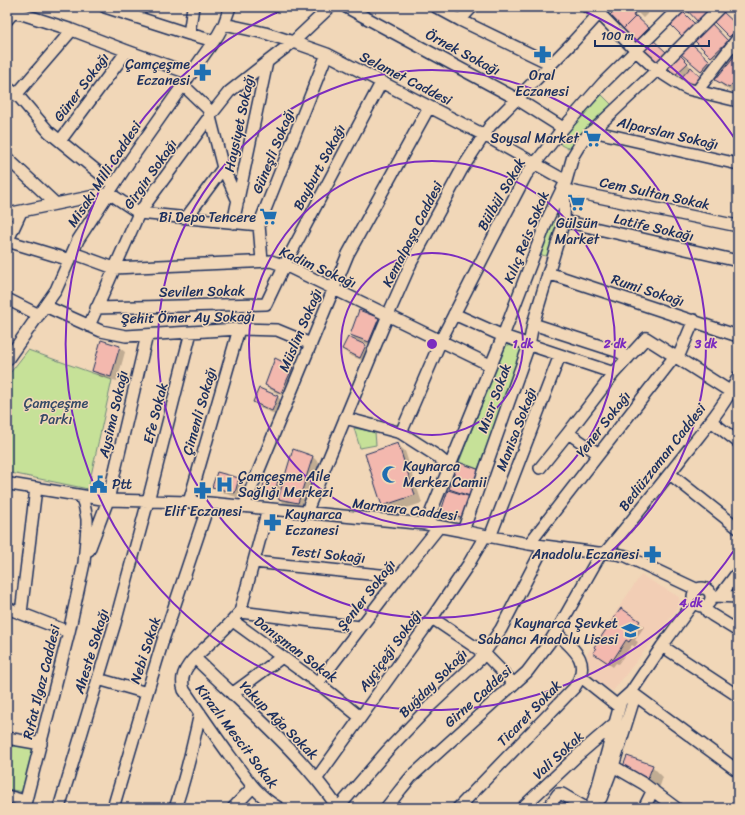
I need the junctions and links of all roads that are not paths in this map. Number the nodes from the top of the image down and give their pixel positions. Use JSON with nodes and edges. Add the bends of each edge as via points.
{"nodes":[{"id":1,"x":105,"y":7,"type":"edge"},
{"id":2,"x":193,"y":7,"type":"edge"},
{"id":3,"x":230,"y":7,"type":"edge"},
{"id":4,"x":330,"y":7,"type":"edge"},
{"id":5,"x":346,"y":7,"type":"edge"},
{"id":6,"x":436,"y":7,"type":"edge"},
{"id":7,"x":472,"y":7,"type":"edge"},
{"id":8,"x":587,"y":7,"type":"edge"},
{"id":9,"x":680,"y":7,"type":"edge"},
{"id":10,"x":720,"y":7,"type":"edge"},
{"id":11,"x":602,"y":10,"type":"edge"},
{"id":12,"x":128,"y":11,"type":"edge"},
{"id":13,"x":7,"y":20,"type":"edge"},
{"id":14,"x":460,"y":20,"type":"junction"},
{"id":15,"x":224,"y":24,"type":"junction"},
{"id":16,"x":72,"y":30,"type":"junction"},
{"id":17,"x":189,"y":34,"type":"junction"},
{"id":18,"x":738,"y":38,"type":"edge"},
{"id":19,"x":214,"y":41,"type":"junction"},
{"id":20,"x":293,"y":42,"type":"junction"},
{"id":21,"x":126,"y":51,"type":"junction"},
{"id":22,"x":636,"y":51,"type":"junction"},
{"id":23,"x":327,"y":54,"type":"junction"},
{"id":24,"x":267,"y":62,"type":"junction"},
{"id":25,"x":551,"y":64,"type":"junction"},
{"id":26,"x":657,"y":70,"type":"junction"},
{"id":27,"x":191,"y":74,"type":"junction"},
{"id":28,"x":381,"y":83,"type":"junction"},
{"id":29,"x":183,"y":85,"type":"junction"},
{"id":30,"x":7,"y":87,"type":"edge"},
{"id":31,"x":697,"y":91,"type":"junction"},
{"id":32,"x":16,"y":95,"type":"junction"},
{"id":33,"x":517,"y":98,"type":"junction"},
{"id":34,"x":738,"y":101,"type":"edge"},
{"id":35,"x":429,"y":107,"type":"junction"},
{"id":36,"x":210,"y":116,"type":"junction"},
{"id":37,"x":563,"y":128,"type":"junction"},
{"id":38,"x":592,"y":131,"type":"junction"},
{"id":39,"x":484,"y":135,"type":"junction"},
{"id":40,"x":60,"y":141,"type":"junction"},
{"id":41,"x":7,"y":158,"type":"edge"},
{"id":42,"x":535,"y":163,"type":"junction"},
{"id":43,"x":738,"y":164,"type":"edge"},
{"id":44,"x":223,"y":168,"type":"junction"},
{"id":45,"x":565,"y":185,"type":"junction"},
{"id":46,"x":112,"y":189,"type":"junction"},
{"id":47,"x":238,"y":201,"type":"junction"},
{"id":48,"x":56,"y":204,"type":"junction"},
{"id":49,"x":21,"y":212,"type":"junction"},
{"id":50,"x":139,"y":213,"type":"junction"},
{"id":51,"x":8,"y":214,"type":"edge"},
{"id":52,"x":186,"y":218,"type":"junction"},
{"id":53,"x":564,"y":221,"type":"junction"},
{"id":54,"x":233,"y":223,"type":"junction"},
{"id":55,"x":259,"y":226,"type":"junction"},
{"id":56,"x":738,"y":226,"type":"edge"},
{"id":57,"x":7,"y":241,"type":"edge"},
{"id":58,"x":72,"y":256,"type":"junction"},
{"id":59,"x":262,"y":261,"type":"junction"},
{"id":60,"x":738,"y":262,"type":"edge"},
{"id":61,"x":284,"y":266,"type":"junction"},
{"id":62,"x":114,"y":268,"type":"junction"},
{"id":63,"x":548,"y":273,"type":"junction"},
{"id":64,"x":333,"y":289,"type":"junction"},
{"id":65,"x":7,"y":299,"type":"edge"},
{"id":66,"x":45,"y":306,"type":"junction"},
{"id":67,"x":96,"y":308,"type":"junction"},
{"id":68,"x":454,"y":314,"type":"junction"},
{"id":69,"x":39,"y":315,"type":"junction"},
{"id":70,"x":388,"y":316,"type":"junction"},
{"id":71,"x":694,"y":320,"type":"junction"},
{"id":72,"x":533,"y":324,"type":"junction"},
{"id":73,"x":89,"y":326,"type":"junction"},
{"id":74,"x":239,"y":329,"type":"junction"},
{"id":75,"x":191,"y":332,"type":"junction"},
{"id":76,"x":147,"y":335,"type":"junction"},
{"id":77,"x":503,"y":336,"type":"junction"},
{"id":78,"x":738,"y":336,"type":"edge"},
{"id":79,"x":441,"y":341,"type":"junction"},
{"id":80,"x":311,"y":344,"type":"junction"},
{"id":81,"x":529,"y":345,"type":"junction"},
{"id":82,"x":9,"y":353,"type":"edge"},
{"id":83,"x":560,"y":355,"type":"junction"},
{"id":84,"x":675,"y":356,"type":"junction"},
{"id":85,"x":628,"y":358,"type":"junction"},
{"id":86,"x":490,"y":365,"type":"junction"},
{"id":87,"x":614,"y":373,"type":"junction"},
{"id":88,"x":738,"y":377,"type":"edge"},
{"id":89,"x":731,"y":392,"type":"junction"},
{"id":90,"x":345,"y":418,"type":"junction"},
{"id":91,"x":711,"y":421,"type":"junction"},
{"id":92,"x":401,"y":433,"type":"junction"},
{"id":93,"x":568,"y":433,"type":"junction"},
{"id":94,"x":738,"y":442,"type":"edge"},
{"id":95,"x":599,"y":454,"type":"junction"},
{"id":96,"x":450,"y":466,"type":"junction"},
{"id":97,"x":540,"y":468,"type":"dead end"},
{"id":98,"x":670,"y":474,"type":"junction"},
{"id":99,"x":8,"y":483,"type":"edge"},
{"id":100,"x":36,"y":488,"type":"junction"},
{"id":101,"x":81,"y":496,"type":"junction"},
{"id":102,"x":108,"y":500,"type":"junction"},
{"id":103,"x":148,"y":501,"type":"junction"},
{"id":104,"x":189,"y":502,"type":"junction"},
{"id":105,"x":209,"y":503,"type":"junction"},
{"id":106,"x":244,"y":506,"type":"junction"},
{"id":107,"x":268,"y":509,"type":"junction"},
{"id":108,"x":306,"y":513,"type":"junction"},
{"id":109,"x":426,"y":524,"type":"junction"},
{"id":110,"x":440,"y":527,"type":"junction"},
{"id":111,"x":738,"y":528,"type":"edge"},
{"id":112,"x":464,"y":531,"type":"junction"},
{"id":113,"x":487,"y":536,"type":"junction"},
{"id":114,"x":529,"y":544,"type":"junction"},
{"id":115,"x":544,"y":546,"type":"junction"},
{"id":116,"x":603,"y":553,"type":"junction"},
{"id":117,"x":254,"y":562,"type":"junction"},
{"id":118,"x":84,"y":563,"type":"junction"},
{"id":119,"x":738,"y":572,"type":"edge"},
{"id":120,"x":399,"y":577,"type":"junction"},
{"id":121,"x":696,"y":589,"type":"junction"},
{"id":122,"x":716,"y":596,"type":"junction"},
{"id":123,"x":738,"y":597,"type":"edge"},
{"id":124,"x":699,"y":604,"type":"junction"},
{"id":125,"x":7,"y":608,"type":"edge"},
{"id":126,"x":21,"y":613,"type":"junction"},
{"id":127,"x":237,"y":616,"type":"junction"},
{"id":128,"x":432,"y":618,"type":"junction"},
{"id":129,"x":360,"y":627,"type":"junction"},
{"id":130,"x":738,"y":631,"type":"edge"},
{"id":131,"x":70,"y":632,"type":"junction"},
{"id":132,"x":556,"y":633,"type":"junction"},
{"id":133,"x":662,"y":646,"type":"junction"},
{"id":134,"x":484,"y":653,"type":"junction"},
{"id":135,"x":282,"y":657,"type":"junction"},
{"id":136,"x":194,"y":658,"type":"junction"},
{"id":137,"x":580,"y":676,"type":"junction"},
{"id":138,"x":98,"y":679,"type":"junction"},
{"id":139,"x":318,"y":683,"type":"junction"},
{"id":140,"x":514,"y":684,"type":"junction"},
{"id":141,"x":631,"y":692,"type":"junction"},
{"id":142,"x":147,"y":693,"type":"junction"},
{"id":143,"x":232,"y":694,"type":"junction"},
{"id":144,"x":738,"y":696,"type":"edge"},
{"id":145,"x":619,"y":707,"type":"junction"},
{"id":146,"x":200,"y":712,"type":"junction"},
{"id":147,"x":360,"y":717,"type":"junction"},
{"id":148,"x":614,"y":724,"type":"junction"},
{"id":149,"x":7,"y":738,"type":"edge"},
{"id":150,"x":40,"y":744,"type":"junction"},
{"id":151,"x":613,"y":766,"type":"junction"},
{"id":152,"x":738,"y":772,"type":"edge"},
{"id":153,"x":316,"y":778,"type":"junction"},
{"id":154,"x":548,"y":783,"type":"junction"},
{"id":155,"x":253,"y":787,"type":"junction"},
{"id":156,"x":653,"y":790,"type":"junction"},
{"id":157,"x":558,"y":794,"type":"junction"},
{"id":158,"x":7,"y":796,"type":"edge"},
{"id":159,"x":24,"y":804,"type":"edge"},
{"id":160,"x":59,"y":808,"type":"edge"},
{"id":161,"x":113,"y":808,"type":"edge"},
{"id":162,"x":175,"y":808,"type":"edge"},
{"id":163,"x":233,"y":808,"type":"edge"},
{"id":164,"x":279,"y":808,"type":"edge"},
{"id":165,"x":338,"y":808,"type":"edge"},
{"id":166,"x":386,"y":808,"type":"edge"},
{"id":167,"x":458,"y":808,"type":"edge"},
{"id":168,"x":522,"y":808,"type":"edge"},
{"id":169,"x":548,"y":808,"type":"edge"},
{"id":170,"x":586,"y":808,"type":"edge"},
{"id":171,"x":591,"y":808,"type":"edge"},
{"id":172,"x":597,"y":808,"type":"edge"},
{"id":173,"x":644,"y":808,"type":"edge"},
{"id":174,"x":676,"y":808,"type":"edge"}],
"edges":[{"from":1,"to":12,"type":"street"},
{"from":2,"to":17,"type":"street"},
{"from":3,"to":15,"type":"street","name":"Misakı Milli Caddesi"},
{"from":4,"to":20,"type":"street","name":"Haysiyet Sokağı"},
{"from":5,"to":33,"type":"street","name":"Örnek Sokağı"},
{"from":6,"to":14,"type":"street"},
{"from":7,"to":14,"type":"street"},
{"from":8,"to":11,"type":"street"},
{"from":9,"to":22,"type":"street","name":"Bülbül Sokak"},
{"from":10,"to":26,"type":"street","name":"Kılıç Reis Sokak"},
{"from":11,"to":22,"type":"street"},
{"from":11,"to":25,"type":"street","name":"Kemalpaşa Caddesi"},
{"from":12,"to":17,"type":"street"},
{"from":13,"to":16,"type":"street","via":[[13,13],[22,14]]},
{"from":14,"to":25,"type":"street"},
{"from":15,"to":19,"type":"street","name":"Misakı Milli Caddesi"},
{"from":15,"to":20,"type":"street","name":"Selamet Caddesi"},
{"from":16,"to":21,"type":"street"},
{"from":16,"to":32,"type":"street"},
{"from":17,"to":19,"type":"street"},
{"from":18,"to":31,"type":"street"},
{"from":19,"to":27,"type":"street","name":"Misakı Milli Caddesi"},
{"from":20,"to":23,"type":"street","name":"Selamet Caddesi"},
{"from":20,"to":24,"type":"street","name":"Haysiyet Sokağı"},
{"from":21,"to":27,"type":"street"},
{"from":21,"to":40,"type":"street","name":"Güner Sokağı"},
{"from":22,"to":26,"type":"street"},
{"from":22,"to":37,"type":"street","name":"Bülbül Sokak"},
{"from":23,"to":28,"type":"street","name":"Selamet Caddesi"},
{"from":23,"to":55,"type":"street","name":"Güneşli Sokağı"},
{"from":24,"to":36,"type":"street","name":"Girgin Sokağı","via":[[230,92]]},
{"from":24,"to":47,"type":"street","name":"Haysiyet Sokağı"},
{"from":25,"to":33,"type":"street","name":"Kemalpaşa Caddesi"},
{"from":26,"to":31,"type":"street","via":[[682,86]]},
{"from":26,"to":38,"type":"street","name":"Kılıç Reis Sokak"},
{"from":27,"to":29,"type":"street","name":"Misakı Milli Caddesi"},
{"from":28,"to":35,"type":"street","name":"Selamet Caddesi"},
{"from":28,"to":61,"type":"street","name":"Bayburt Sokağı"},
{"from":29,"to":36,"type":"street","via":[[208,109]]},
{"from":29,"to":46,"type":"street","name":"Misakı Milli Caddesi"},
{"from":30,"to":32,"type":"street"},
{"from":31,"to":34,"type":"street"},
{"from":32,"to":40,"type":"street"},
{"from":33,"to":37,"type":"street","name":"Örnek Sokağı"},
{"from":33,"to":39,"type":"street","name":"Kemalpaşa Caddesi"},
{"from":35,"to":39,"type":"street","name":"Selamet Caddesi"},
{"from":35,"to":64,"type":"street","name":"Müslim Sokağı","via":[[348,254]]},
{"from":36,"to":44,"type":"street"},
{"from":36,"to":50,"type":"street","name":"Girgin Sokağı"},
{"from":37,"to":42,"type":"street","name":"Bülbül Sokak"},
{"from":38,"to":43,"type":"street","name":"Alparslan Sokağı"},
{"from":38,"to":45,"type":"street","name":"Kılıç Reis Sokak","via":[[573,156]]},
{"from":39,"to":42,"type":"street","name":"Selamet Caddesi"},
{"from":39,"to":70,"type":"street","name":"Kemalpaşa Caddesi","via":[[462,169],[411,263]]},
{"from":40,"to":46,"type":"street"},
{"from":41,"to":48,"type":"street"},
{"from":42,"to":45,"type":"street","name":"Selamet Caddesi"},
{"from":42,"to":68,"type":"street","name":"Bülbül Sokak","via":[[519,188]]},
{"from":44,"to":47,"type":"street"},
{"from":44,"to":52,"type":"street"},
{"from":45,"to":53,"type":"street","name":"Mısır Sokak"},
{"from":45,"to":56,"type":"street","name":"Cem Sultan Sokak"},
{"from":45,"to":77,"type":"street","name":"Kılıç Reis Sokak","via":[[548,218]]},
{"from":46,"to":48,"type":"street"},
{"from":46,"to":50,"type":"street"},
{"from":46,"to":58,"type":"street","name":"Misakı Milli Caddesi","via":[[78,240]]},
{"from":47,"to":54,"type":"street","name":"Haysiyet Sokağı"},
{"from":48,"to":49,"type":"street"},
{"from":49,"to":51,"type":"street"},
{"from":49,"to":57,"type":"street"},
{"from":50,"to":52,"type":"street"},
{"from":50,"to":62,"type":"street","name":"Girgin Sokağı"},
{"from":52,"to":54,"type":"street"},
{"from":53,"to":60,"type":"street","name":"Latife Sokağı"},
{"from":53,"to":63,"type":"street","name":"Mısır Sokak"},
{"from":54,"to":55,"type":"street"},
{"from":55,"to":59,"type":"street","name":"Güneşli Sokağı"},
{"from":57,"to":58,"type":"street","name":"Kadim Sokağı"},
{"from":58,"to":62,"type":"street","name":"Kadim Sokağı"},
{"from":58,"to":66,"type":"street","name":"Misakı Milli Caddesi","via":[[56,290]]},
{"from":59,"to":61,"type":"street","name":"Kadim Sokağı"},
{"from":59,"to":62,"type":"street","name":"Kadim Sokağı"},
{"from":61,"to":64,"type":"street","name":"Kadim Sokağı"},
{"from":61,"to":67,"type":"street","name":"Sevilen Sokak","via":[[266,304]]},
{"from":62,"to":67,"type":"street","name":"Girgin Sokağı"},
{"from":63,"to":71,"type":"street","name":"Rumi Sokağı"},
{"from":63,"to":72,"type":"street","name":"Mısır Sokak"},
{"from":64,"to":70,"type":"street","name":"Kadim Sokağı"},
{"from":64,"to":80,"type":"street","name":"Müslim Sokağı"},
{"from":65,"to":69,"type":"street"},
{"from":66,"to":69,"type":"street","name":"Misakı Milli Caddesi"},
{"from":66,"to":73,"type":"street","name":"Şehit Ömer Ay Sokağı"},
{"from":67,"to":73,"type":"street","name":"Girgin Sokağı"},
{"from":68,"to":77,"type":"street"},
{"from":68,"to":79,"type":"street","name":"Bülbül Sokak"},
{"from":69,"to":82,"type":"street","name":"Misakı Milli Caddesi"},
{"from":70,"to":79,"type":"street","name":"Kadim Sokağı"},
{"from":70,"to":90,"type":"street","name":"Kemalpaşa Caddesi"},
{"from":71,"to":78,"type":"street","name":"Rumi Sokağı"},
{"from":71,"to":84,"type":"street","name":"Yener Sokağı","via":[[680,353]]},
{"from":72,"to":81,"type":"street","name":"Mısır Sokak"},
{"from":72,"to":85,"type":"street","via":[[619,352]]},
{"from":73,"to":76,"type":"street","name":"Şehit Ömer Ay Sokağı","via":[[126,336]]},
{"from":74,"to":75,"type":"street","name":"Şehit Ömer Ay Sokağı"},
{"from":74,"to":80,"type":"street","name":"Şehit Ömer Ay Sokağı","via":[[277,330]]},
{"from":74,"to":104,"type":"street","name":"Çimenli Sokağı"},
{"from":75,"to":76,"type":"street","name":"Şehit Ömer Ay Sokağı"},
{"from":75,"to":103,"type":"street","name":"Efe Sokak"},
{"from":76,"to":102,"type":"street","name":"Aysima Sokağı"},
{"from":77,"to":81,"type":"street"},
{"from":77,"to":86,"type":"street","name":"Kılıç Reis Sokak"},
{"from":79,"to":86,"type":"street","name":"Kadim Sokağı"},
{"from":79,"to":92,"type":"street","name":"Bülbül Sokak"},
{"from":80,"to":106,"type":"street","name":"Müslim Sokağı"},
{"from":81,"to":83,"type":"street"},
{"from":81,"to":112,"type":"street","name":"Mısır Sokak"},
{"from":83,"to":87,"type":"street"},
{"from":83,"to":113,"type":"street","name":"Manisa Sokağı"},
{"from":84,"to":85,"type":"street","via":[[646,338]]},
{"from":84,"to":89,"type":"street"},
{"from":84,"to":95,"type":"street","name":"Yener Sokağı"},
{"from":85,"to":87,"type":"street"},
{"from":86,"to":96,"type":"street","name":"Kılıç Reis Sokak"},
{"from":87,"to":93,"type":"street"},
{"from":88,"to":89,"type":"street","name":"Bediüzzaman Caddesi"},
{"from":89,"to":91,"type":"street","name":"Bediüzzaman Caddesi"},
{"from":90,"to":92,"type":"street"},
{"from":90,"to":108,"type":"street","name":"Kemalpaşa Caddesi"},
{"from":91,"to":94,"type":"street"},
{"from":91,"to":98,"type":"street","name":"Bediüzzaman Caddesi"},
{"from":92,"to":96,"type":"street"},
{"from":93,"to":95,"type":"street"},
{"from":93,"to":97,"type":"street"},
{"from":95,"to":114,"type":"street","name":"Yener Sokağı"},
{"from":96,"to":109,"type":"street","name":"Kılıç Reis Sokak"},
{"from":98,"to":111,"type":"street"},
{"from":98,"to":116,"type":"street","name":"Bediüzzaman Caddesi"},
{"from":99,"to":100,"type":"street","name":"Marmara Caddesi"},
{"from":100,"to":101,"type":"street","name":"Marmara Caddesi"},
{"from":100,"to":126,"type":"street"},
{"from":101,"to":102,"type":"street","name":"Marmara Caddesi"},
{"from":101,"to":118,"type":"street","name":"Rıfat Ilgaz Caddesi","via":[[88,527]]},
{"from":102,"to":103,"type":"street","name":"Marmara Caddesi"},
{"from":102,"to":118,"type":"street","name":"Rıfat Ilgaz Caddesi"},
{"from":103,"to":104,"type":"street","name":"Marmara Caddesi"},
{"from":103,"to":138,"type":"street","name":"Aheste Sokağı"},
{"from":104,"to":105,"type":"street","name":"Marmara Caddesi"},
{"from":105,"to":106,"type":"street","name":"Marmara Caddesi"},
{"from":105,"to":142,"type":"street","name":"Nebi Sokak"},
{"from":106,"to":107,"type":"street","name":"Marmara Caddesi"},
{"from":107,"to":108,"type":"street","name":"Marmara Caddesi"},
{"from":107,"to":117,"type":"street"},
{"from":108,"to":109,"type":"street","name":"Marmara Caddesi"},
{"from":109,"to":110,"type":"street","name":"Marmara Caddesi"},
{"from":110,"to":112,"type":"street","name":"Marmara Caddesi"},
{"from":110,"to":120,"type":"street","name":"Şenler Sokağı"},
{"from":112,"to":113,"type":"street","name":"Marmara Caddesi"},
{"from":113,"to":114,"type":"street","name":"Marmara Caddesi"},
{"from":113,"to":128,"type":"street","name":"Ayçiçeği Sokağı"},
{"from":114,"to":115,"type":"street","name":"Marmara Caddesi"},
{"from":115,"to":116,"type":"street","name":"Marmara Caddesi"},
{"from":115,"to":134,"type":"street","name":"Buğday Sokağı","via":[[500,629]]},
{"from":116,"to":121,"type":"street","name":"Marmara Caddesi","via":[[626,556]]},
{"from":116,"to":132,"type":"street","name":"Girne Caddesi"},
{"from":117,"to":120,"type":"street","name":"Testi Sokağı"},
{"from":117,"to":127,"type":"street"},
{"from":118,"to":131,"type":"street","name":"Rıfat Ilgaz Caddesi"},
{"from":119,"to":122,"type":"street"},
{"from":120,"to":129,"type":"street","name":"Şenler Sokağı"},
{"from":121,"to":122,"type":"street","name":"Marmara Caddesi","via":[[702,587]]},
{"from":121,"to":124,"type":"street","via":[[693,599]]},
{"from":122,"to":123,"type":"street"},
{"from":122,"to":124,"type":"street","via":[[708,603]]},
{"from":124,"to":130,"type":"street"},
{"from":124,"to":133,"type":"street"},
{"from":125,"to":126,"type":"street"},
{"from":126,"to":131,"type":"street"},
{"from":127,"to":129,"type":"street"},
{"from":127,"to":135,"type":"street","name":"Danışman Sokak"},
{"from":127,"to":136,"type":"street","name":"Kirazlı Mescit Sokak"},
{"from":128,"to":134,"type":"street"},
{"from":128,"to":147,"type":"street","name":"Ayçiçeği Sokağı"},
{"from":129,"to":139,"type":"street","name":"Şenler Sokağı"},
{"from":131,"to":150,"type":"street","name":"Rıfat Ilgaz Caddesi"},
{"from":132,"to":137,"type":"street","name":"Ticaret Sokak","via":[[578,654],[581,662]]},
{"from":132,"to":140,"type":"street","name":"Girne Caddesi","via":[[538,659]]},
{"from":133,"to":141,"type":"street"},
{"from":133,"to":144,"type":"street"},
{"from":134,"to":140,"type":"street"},
{"from":134,"to":165,"type":"street","name":"Buğday Sokağı","via":[[403,734]]},
{"from":135,"to":139,"type":"street","name":"Danışman Sokak"},
{"from":135,"to":143,"type":"street"},
{"from":136,"to":143,"type":"street","name":"Yakup Ağa Sokak"},
{"from":136,"to":146,"type":"street","name":"Kirazlı Mescit Sokak","via":[[187,666],[182,683]]},
{"from":137,"to":145,"type":"street"},
{"from":137,"to":167,"type":"street","name":"Ticaret Sokak","via":[[574,688]]},
{"from":138,"to":142,"type":"street"},
{"from":138,"to":160,"type":"street","name":"Aheste Sokağı"},
{"from":139,"to":147,"type":"street","name":"Danışman Sokak"},
{"from":140,"to":166,"type":"street","name":"Girne Caddesi","via":[[411,777]]},
{"from":141,"to":145,"type":"street","via":[[621,701]]},
{"from":141,"to":151,"type":"street","via":[[633,702]]},
{"from":141,"to":152,"type":"street"},
{"from":142,"to":161,"type":"street","name":"Nebi Sokak"},
{"from":143,"to":153,"type":"street","name":"Yakup Ağa Sokak","via":[[279,738]]},
{"from":145,"to":148,"type":"street"},
{"from":146,"to":155,"type":"street","name":"Kirazlı Mescit Sokak"},
{"from":146,"to":162,"type":"street","via":[[182,790]]},
{"from":147,"to":153,"type":"street","name":"Ayçiçeği Sokağı"},
{"from":148,"to":154,"type":"street","name":"Vali Sokak"},
{"from":148,"to":171,"type":"street"},
{"from":149,"to":150,"type":"street"},
{"from":150,"to":159,"type":"street","name":"Rıfat Ilgaz Caddesi"},
{"from":151,"to":156,"type":"street"},
{"from":151,"to":172,"type":"street"},
{"from":153,"to":165,"type":"street","name":"Yakup Ağa Sokak"},
{"from":154,"to":157,"type":"street"},
{"from":154,"to":168,"type":"street","name":"Vali Sokak"},
{"from":155,"to":163,"type":"street"},
{"from":155,"to":164,"type":"street","name":"Kirazlı Mescit Sokak"},
{"from":156,"to":173,"type":"street"},
{"from":156,"to":174,"type":"street"},
{"from":157,"to":169,"type":"street"},
{"from":157,"to":170,"type":"street"},
{"from":158,"to":159,"type":"street"}]}
